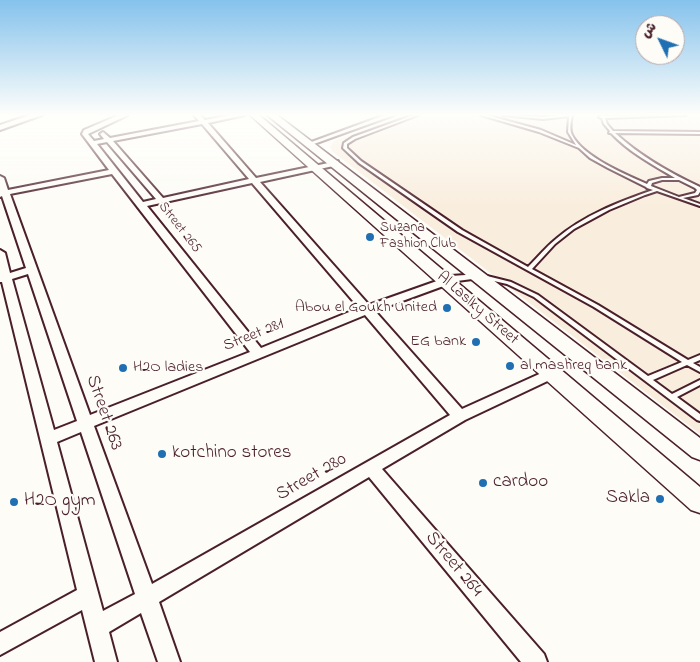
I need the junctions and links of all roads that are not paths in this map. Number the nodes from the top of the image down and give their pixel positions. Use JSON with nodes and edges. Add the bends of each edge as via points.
{"nodes":[{"id":1,"x":94,"y":146,"type":"edge"},
{"id":2,"x":113,"y":146,"type":"edge"},
{"id":3,"x":224,"y":146,"type":"edge"},
{"id":4,"x":290,"y":146,"type":"edge"},
{"id":5,"x":312,"y":146,"type":"edge"},
{"id":6,"x":345,"y":146,"type":"edge"},
{"id":7,"x":574,"y":146,"type":"edge"},
{"id":8,"x":580,"y":146,"type":"edge"},
{"id":9,"x":628,"y":146,"type":"edge"},
{"id":10,"x":585,"y":151,"type":"junction"},
{"id":11,"x":335,"y":163,"type":"junction"},
{"id":12,"x":313,"y":166,"type":"junction"},
{"id":13,"x":114,"y":171,"type":"junction"},
{"id":14,"x":0,"y":178,"type":"edge"},
{"id":15,"x":254,"y":179,"type":"junction"},
{"id":16,"x":681,"y":179,"type":"junction"},
{"id":17,"x":700,"y":183,"type":"edge"},
{"id":18,"x":690,"y":184,"type":"junction"},
{"id":19,"x":648,"y":187,"type":"junction"},
{"id":20,"x":698,"y":189,"type":"edge"},
{"id":21,"x":656,"y":190,"type":"junction"},
{"id":22,"x":3,"y":193,"type":"edge"},
{"id":23,"x":672,"y":196,"type":"junction"},
{"id":24,"x":161,"y":200,"type":"junction"},
{"id":25,"x":141,"y":205,"type":"junction"},
{"id":26,"x":700,"y":205,"type":"edge"},
{"id":27,"x":0,"y":253,"type":"edge"},
{"id":28,"x":529,"y":269,"type":"junction"},
{"id":29,"x":32,"y":270,"type":"junction"},
{"id":30,"x":476,"y":276,"type":"junction"},
{"id":31,"x":3,"y":278,"type":"edge"},
{"id":32,"x":445,"y":281,"type":"junction"},
{"id":33,"x":368,"y":309,"type":"junction"},
{"id":34,"x":258,"y":353,"type":"junction"},
{"id":35,"x":700,"y":358,"type":"edge"},
{"id":36,"x":688,"y":362,"type":"junction"},
{"id":37,"x":700,"y":370,"type":"edge"},
{"id":38,"x":552,"y":374,"type":"junction"},
{"id":39,"x":648,"y":379,"type":"junction"},
{"id":40,"x":700,"y":382,"type":"edge"},
{"id":41,"x":672,"y":397,"type":"junction"},
{"id":42,"x":460,"y":416,"type":"junction"},
{"id":43,"x":700,"y":418,"type":"edge"},
{"id":44,"x":86,"y":424,"type":"junction"},
{"id":45,"x":48,"y":439,"type":"junction"},
{"id":46,"x":700,"y":451,"type":"edge"},
{"id":47,"x":371,"y":468,"type":"junction"},
{"id":48,"x":700,"y":502,"type":"edge"},
{"id":49,"x":89,"y":595,"type":"junction"},
{"id":50,"x":147,"y":598,"type":"junction"},
{"id":51,"x":97,"y":627,"type":"junction"},
{"id":52,"x":0,"y":644,"type":"edge"},
{"id":53,"x":106,"y":662,"type":"edge"},
{"id":54,"x":169,"y":662,"type":"edge"},
{"id":55,"x":536,"y":662,"type":"edge"}],
"edges":[{"from":1,"to":13,"type":"street","name":"Street 265"},
{"from":2,"to":24,"type":"street","name":"Street 265"},
{"from":3,"to":15,"type":"street"},
{"from":4,"to":12,"type":"main road","name":"Al Laslky Street"},
{"from":5,"to":11,"type":"main road","name":"Al Laslky Street"},
{"from":6,"to":28,"type":"lane","via":[[360,162],[460,231]]},
{"from":7,"to":10,"type":"lane"},
{"from":8,"to":10,"type":"lane"},
{"from":9,"to":16,"type":"lane"},
{"from":10,"to":19,"type":"lane"},
{"from":11,"to":12,"type":"street"},
{"from":11,"to":30,"type":"main road","name":"Al Laslky Street"},
{"from":12,"to":15,"type":"street"},
{"from":12,"to":32,"type":"main road","name":"Al Laslky Street"},
{"from":13,"to":22,"type":"street"},
{"from":13,"to":25,"type":"street","name":"Street 265"},
{"from":14,"to":22,"type":"street","name":"Street 263"},
{"from":15,"to":24,"type":"street"},
{"from":15,"to":33,"type":"street"},
{"from":16,"to":18,"type":"lane"},
{"from":16,"to":19,"type":"lane","via":[[657,179]]},
{"from":17,"to":18,"type":"lane"},
{"from":18,"to":20,"type":"lane"},
{"from":19,"to":21,"type":"lane"},
{"from":20,"to":23,"type":"lane","via":[[694,196]]},
{"from":21,"to":23,"type":"lane"},
{"from":21,"to":28,"type":"lane","via":[[582,222],[561,236]]},
{"from":22,"to":29,"type":"street","name":"Street 263"},
{"from":23,"to":26,"type":"lane"},
{"from":24,"to":25,"type":"street"},
{"from":25,"to":34,"type":"street","name":"Street 265"},
{"from":27,"to":31,"type":"street"},
{"from":28,"to":36,"type":"lane"},
{"from":29,"to":31,"type":"street"},
{"from":29,"to":44,"type":"street","name":"Street 263"},
{"from":30,"to":32,"type":"street","name":"Street 281"},
{"from":30,"to":39,"type":"lane","via":[[508,283],[536,296]]},
{"from":30,"to":46,"type":"main road","name":"Al Laslky Street"},
{"from":31,"to":45,"type":"street"},
{"from":32,"to":33,"type":"street","name":"Street 281"},
{"from":32,"to":38,"type":"main road","name":"Al Laslky Street"},
{"from":33,"to":34,"type":"street","name":"Street 281"},
{"from":33,"to":42,"type":"street"},
{"from":34,"to":44,"type":"street","name":"Street 281"},
{"from":35,"to":36,"type":"lane"},
{"from":36,"to":37,"type":"lane"},
{"from":36,"to":39,"type":"lane"},
{"from":38,"to":42,"type":"street","name":"Street 280"},
{"from":38,"to":48,"type":"main road","name":"Al Laslky Street"},
{"from":39,"to":41,"type":"lane"},
{"from":40,"to":41,"type":"lane"},
{"from":41,"to":43,"type":"lane"},
{"from":42,"to":47,"type":"street","name":"Street 280"},
{"from":44,"to":45,"type":"street","name":"Street 281"},
{"from":44,"to":50,"type":"street","name":"Street 263"},
{"from":45,"to":49,"type":"street"},
{"from":47,"to":50,"type":"street","name":"Street 280"},
{"from":47,"to":55,"type":"street","name":"Street 264"},
{"from":49,"to":51,"type":"street"},
{"from":49,"to":52,"type":"street"},
{"from":50,"to":51,"type":"street","name":"Street 280"},
{"from":50,"to":54,"type":"street","name":"Street 263"},
{"from":51,"to":53,"type":"street"}]}
